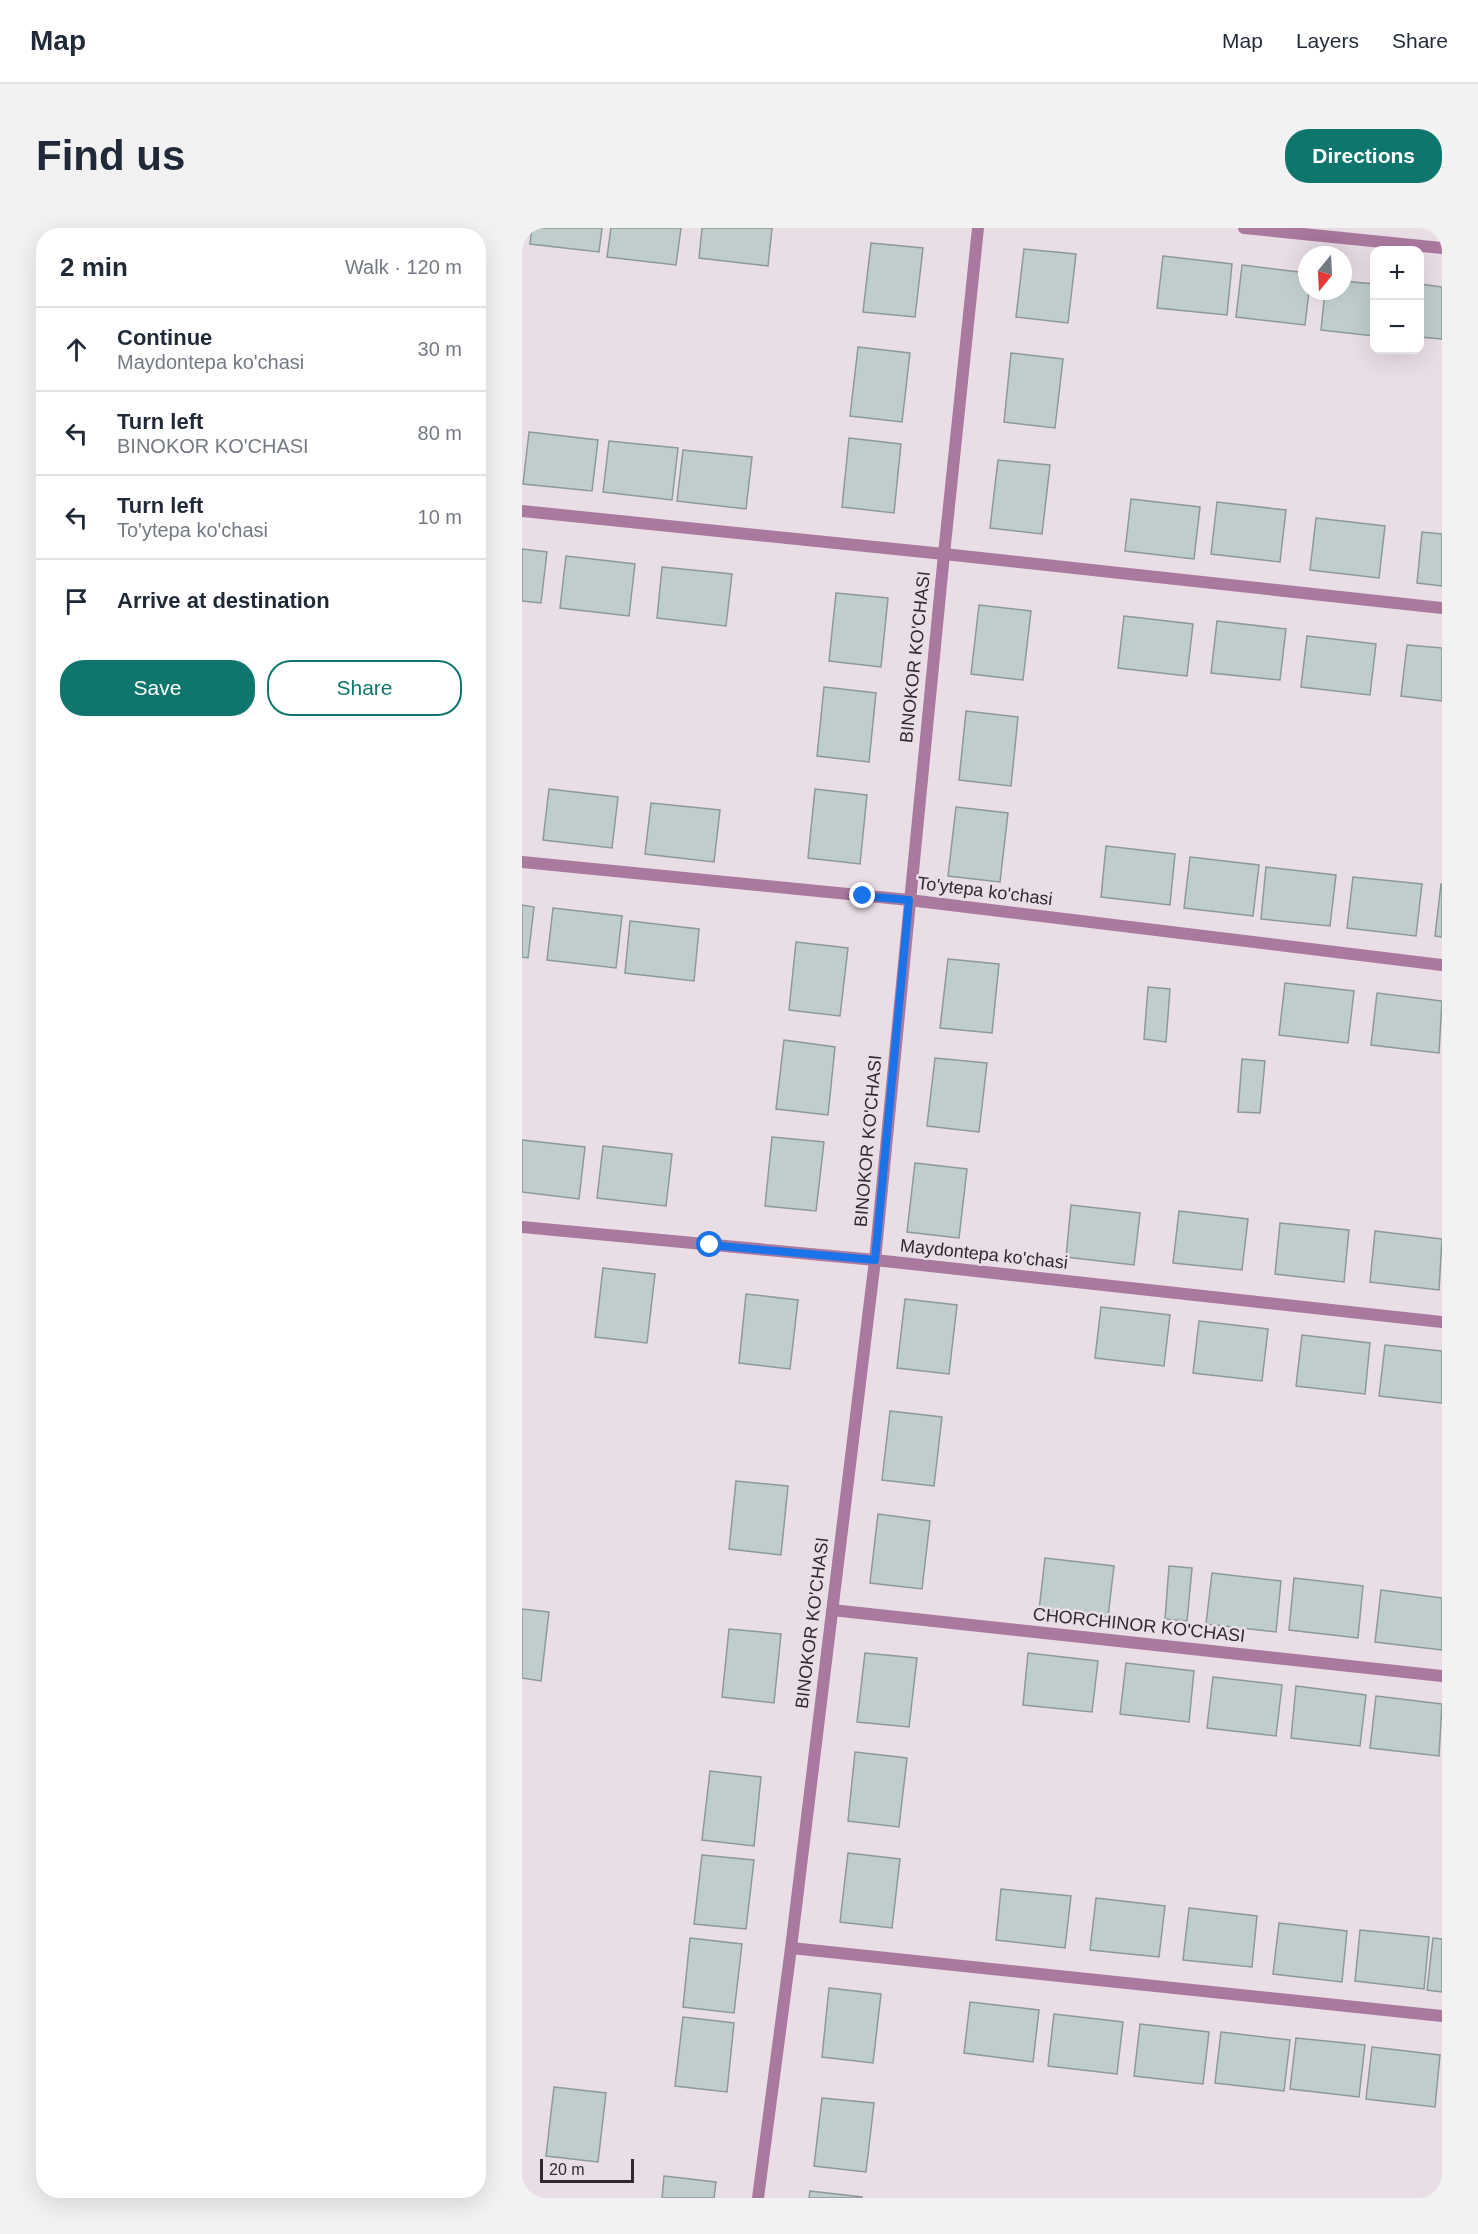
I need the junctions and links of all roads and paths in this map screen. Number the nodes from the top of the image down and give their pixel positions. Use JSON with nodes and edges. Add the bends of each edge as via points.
{"nodes":[{"id":1,"x":978,"y":228,"type":"edge"},
{"id":2,"x":1244,"y":228,"type":"edge"},
{"id":3,"x":1442,"y":248,"type":"edge"},
{"id":4,"x":522,"y":511,"type":"edge"},
{"id":5,"x":944,"y":554,"type":"junction"},
{"id":6,"x":1442,"y":608,"type":"edge"},
{"id":7,"x":522,"y":862,"type":"edge"},
{"id":8,"x":909,"y":900,"type":"junction"},
{"id":9,"x":1442,"y":965,"type":"edge"},
{"id":10,"x":522,"y":1227,"type":"edge"},
{"id":11,"x":875,"y":1260,"type":"junction"},
{"id":12,"x":1442,"y":1322,"type":"edge"},
{"id":13,"x":832,"y":1610,"type":"junction"},
{"id":14,"x":1442,"y":1676,"type":"edge"},
{"id":15,"x":791,"y":1948,"type":"junction"},
{"id":16,"x":1442,"y":2016,"type":"edge"},
{"id":17,"x":758,"y":2198,"type":"edge"}],
"edges":[{"from":1,"to":5,"type":"street","name":"BINOKOR KO'CHASI"},
{"from":2,"to":3,"type":"street"},
{"from":4,"to":5,"type":"street"},
{"from":5,"to":6,"type":"street"},
{"from":5,"to":8,"type":"street","name":"BINOKOR KO'CHASI"},
{"from":7,"to":8,"type":"street","name":"To'ytepa ko'chasi"},
{"from":8,"to":9,"type":"street","name":"To'ytepa ko'chasi"},
{"from":8,"to":11,"type":"street","name":"BINOKOR KO'CHASI"},
{"from":10,"to":11,"type":"street","name":"Maydontepa ko'chasi"},
{"from":11,"to":12,"type":"street","name":"Maydontepa ko'chasi"},
{"from":11,"to":13,"type":"street","name":"BINOKOR KO'CHASI"},
{"from":13,"to":14,"type":"street","name":"CHORCHINOR KO'CHASI"},
{"from":13,"to":15,"type":"street","name":"BINOKOR KO'CHASI"},
{"from":15,"to":16,"type":"street"},
{"from":15,"to":17,"type":"street","name":"BINOKOR KO'CHASI"}]}
